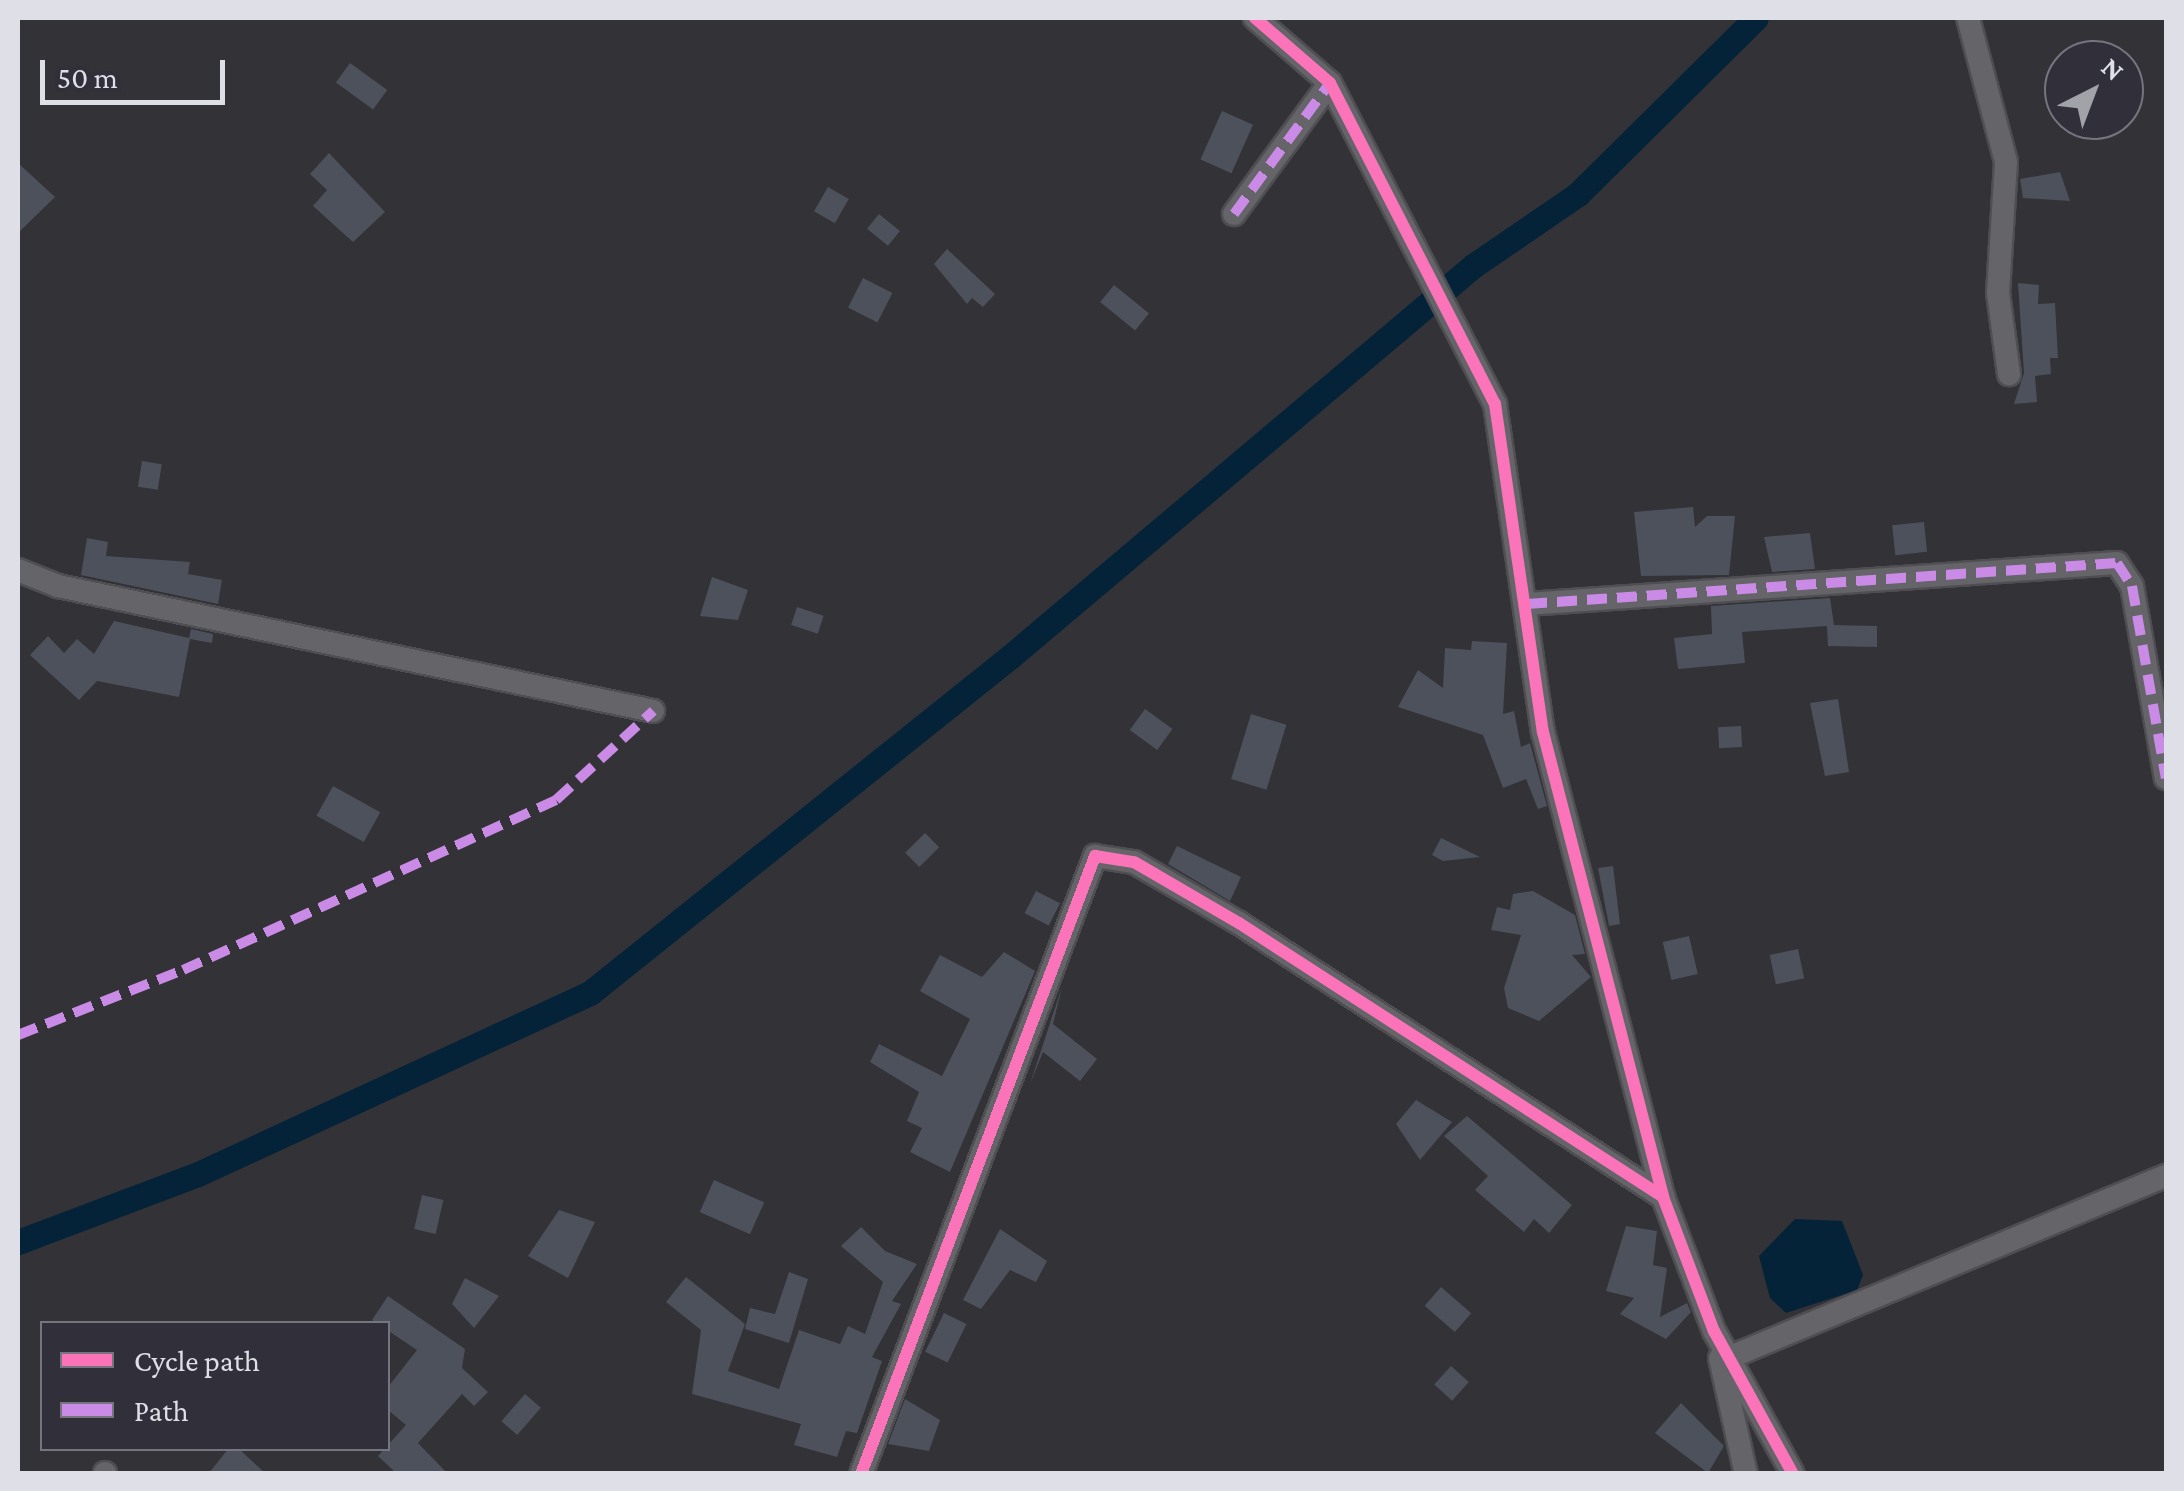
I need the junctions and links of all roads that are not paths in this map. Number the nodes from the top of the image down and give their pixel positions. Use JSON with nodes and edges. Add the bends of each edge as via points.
{"nodes":[{"id":1,"x":1255,"y":18,"type":"edge"},
{"id":2,"x":1968,"y":18,"type":"edge"},
{"id":3,"x":1330,"y":83,"type":"junction"},
{"id":4,"x":1234,"y":214,"type":"dead end"},
{"id":5,"x":2008,"y":374,"type":"dead end"},
{"id":6,"x":18,"y":570,"type":"edge"},
{"id":7,"x":1527,"y":604,"type":"junction"},
{"id":8,"x":653,"y":712,"type":"dead end"},
{"id":9,"x":2166,"y":778,"type":"edge"},
{"id":10,"x":2166,"y":1176,"type":"edge"},
{"id":11,"x":1663,"y":1198,"type":"junction"},
{"id":12,"x":1714,"y":1330,"type":"junction"},
{"id":13,"x":1728,"y":1358,"type":"junction"},
{"id":14,"x":860,"y":1474,"type":"edge"},
{"id":15,"x":1746,"y":1474,"type":"edge"},
{"id":16,"x":1793,"y":1474,"type":"edge"}],
"edges":[{"from":1,"to":3,"type":"street"},
{"from":2,"to":5,"type":"street","via":[[2006,162],[1998,293]]},
{"from":3,"to":4,"type":"street"},
{"from":3,"to":7,"type":"street","via":[[1495,404]]},
{"from":6,"to":8,"type":"street","via":[[58,586]]},
{"from":7,"to":9,"type":"street","via":[[2116,563],[2132,586]]},
{"from":7,"to":11,"type":"street","via":[[1543,732]]},
{"from":10,"to":13,"type":"street"},
{"from":11,"to":12,"type":"street"},
{"from":11,"to":14,"type":"street","via":[[1239,923],[1134,862],[1096,856]]},
{"from":12,"to":13,"type":"street"},
{"from":12,"to":15,"type":"street"},
{"from":13,"to":16,"type":"street"}]}
